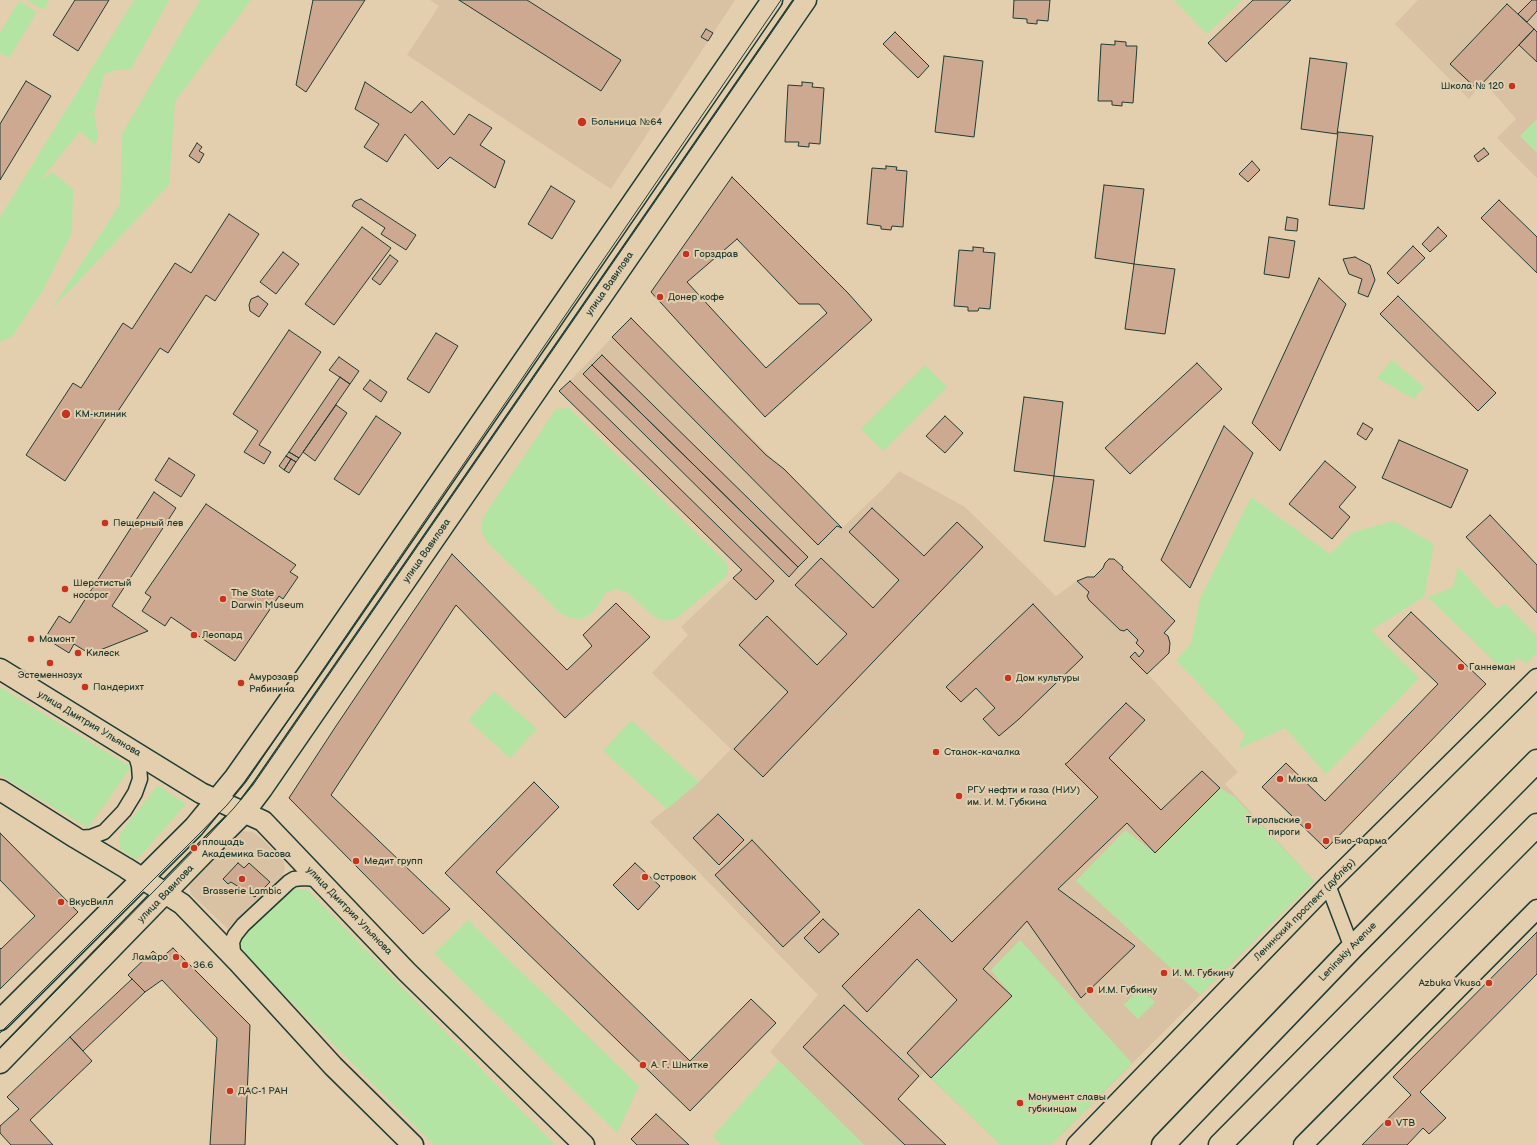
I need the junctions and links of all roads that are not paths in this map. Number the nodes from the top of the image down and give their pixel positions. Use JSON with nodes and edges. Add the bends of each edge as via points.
{"nodes":[{"id":1,"x":772,"y":0,"type":"edge"},
{"id":2,"x":806,"y":0,"type":"edge"},
{"id":3,"x":0,"y":670,"type":"edge"},
{"id":4,"x":1537,"y":678,"type":"edge"},
{"id":5,"x":135,"y":752,"type":"junction"},
{"id":6,"x":1537,"y":761,"type":"edge"},
{"id":7,"x":0,"y":790,"type":"edge"},
{"id":8,"x":217,"y":800,"type":"junction"},
{"id":9,"x":244,"y":813,"type":"junction"},
{"id":10,"x":1537,"y":825,"type":"edge"},
{"id":11,"x":76,"y":838,"type":"junction"},
{"id":12,"x":142,"y":878,"type":"junction"},
{"id":13,"x":318,"y":879,"type":"junction"},
{"id":14,"x":1328,"y":885,"type":"junction"},
{"id":15,"x":166,"y":894,"type":"junction"},
{"id":16,"x":1537,"y":909,"type":"edge"},
{"id":17,"x":1352,"y":948,"type":"junction"},
{"id":18,"x":238,"y":962,"type":"junction"},
{"id":19,"x":0,"y":1020,"type":"edge"},
{"id":20,"x":0,"y":1063,"type":"edge"},
{"id":21,"x":413,"y":1145,"type":"edge"},
{"id":22,"x":584,"y":1145,"type":"edge"},
{"id":23,"x":1076,"y":1145,"type":"edge"},
{"id":24,"x":1163,"y":1145,"type":"edge"},
{"id":25,"x":1220,"y":1145,"type":"edge"},
{"id":26,"x":1303,"y":1145,"type":"edge"}],
"edges":[{"from":1,"to":8,"type":"main road","via":[[235,778]]},
{"from":2,"to":9,"type":"main road","name":"улица Вавилова","via":[[275,772]]},
{"from":3,"to":5,"type":"main road","name":"улица Дмитрия Ульянова"},
{"from":4,"to":14,"type":"street","name":"Ленинский проспект (дублёр)"},
{"from":5,"to":8,"type":"main road","name":"улица Дмитрия Ульянова","via":[[201,793]]},
{"from":5,"to":11,"type":"street","via":[[140,779],[135,794],[124,811],[104,832],[91,837]]},
{"from":6,"to":17,"type":"main road","name":"Leninskiy Avenue"},
{"from":7,"to":11,"type":"main road"},
{"from":8,"to":9,"type":"main road","name":"улица Дмитрия Ульянова"},
{"from":8,"to":12,"type":"main road","via":[[194,827]]},
{"from":9,"to":13,"type":"main road","name":"улица Дмитрия Ульянова","via":[[262,821]]},
{"from":9,"to":15,"type":"main road","name":"улица Вавилова"},
{"from":10,"to":25,"type":"main road"},
{"from":11,"to":12,"type":"main road"},
{"from":12,"to":15,"type":"main road"},
{"from":12,"to":19,"type":"main road"},
{"from":13,"to":18,"type":"street","via":[[303,878],[289,882],[243,925],[232,942]]},
{"from":13,"to":22,"type":"main road","name":"улица Дмитрия Ульянова","via":[[407,972]]},
{"from":14,"to":17,"type":"street"},
{"from":14,"to":23,"type":"street","name":"Ленинский проспект (дублёр)"},
{"from":15,"to":18,"type":"main road","via":[[182,904]]},
{"from":15,"to":20,"type":"main road","name":"улица Вавилова"},
{"from":16,"to":26,"type":"street"},
{"from":17,"to":24,"type":"main road","name":"Leninskiy Avenue"},
{"from":18,"to":21,"type":"main road","via":[[333,1066]]}]}
